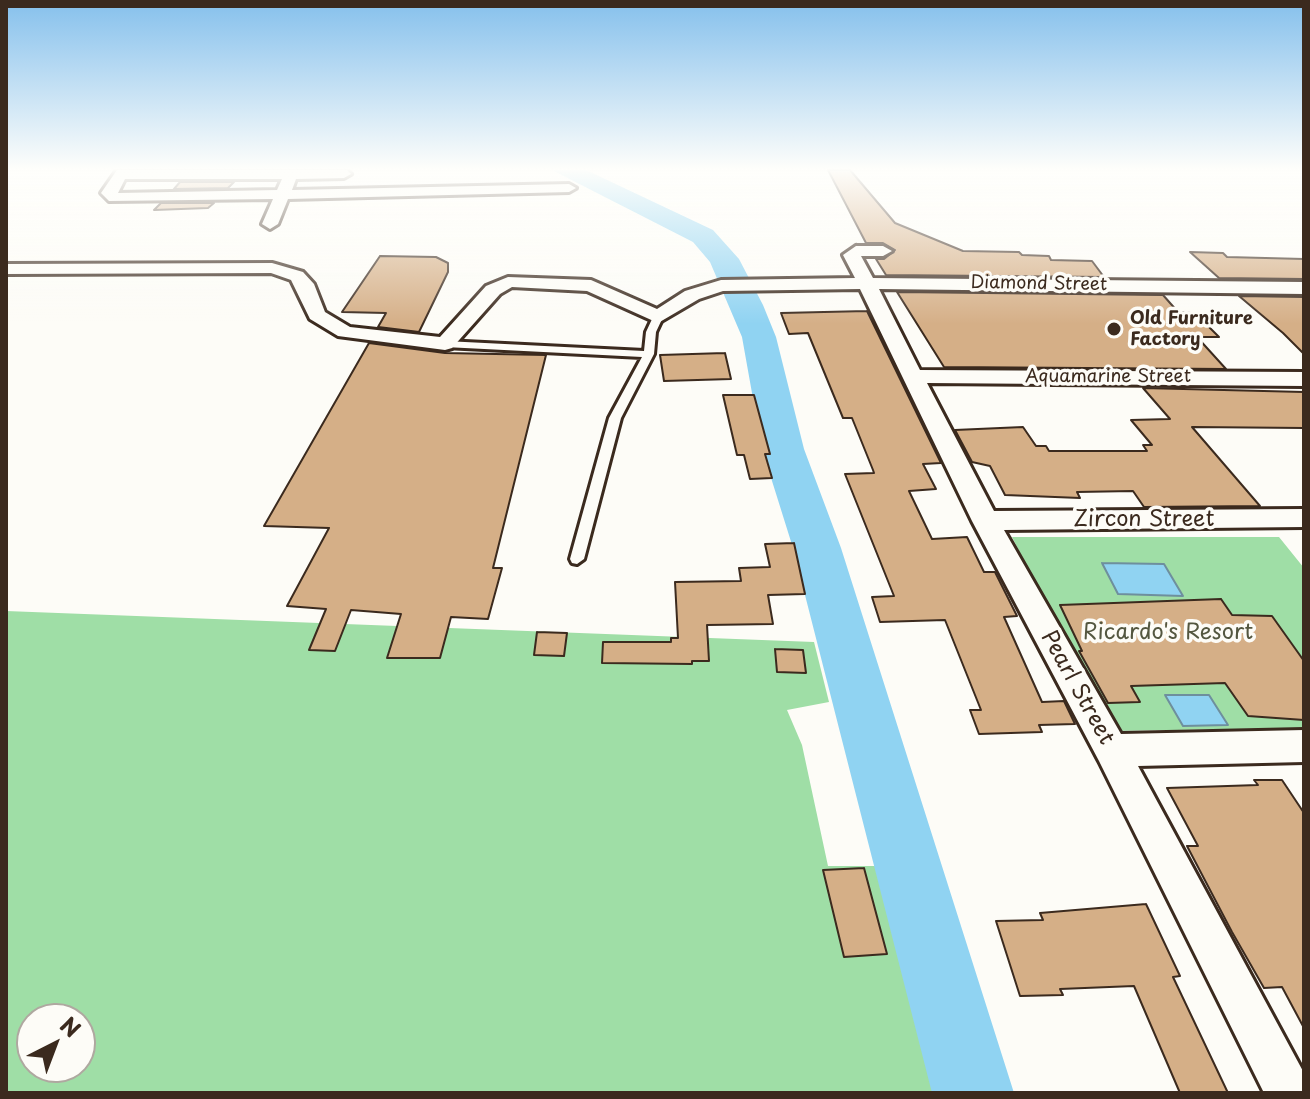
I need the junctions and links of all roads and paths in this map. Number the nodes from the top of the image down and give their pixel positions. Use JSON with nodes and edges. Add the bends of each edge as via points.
{"nodes":[{"id":1,"x":883,"y":251,"type":"dead end"},
{"id":2,"x":6,"y":269,"type":"edge"},
{"id":3,"x":865,"y":283,"type":"junction"},
{"id":4,"x":1304,"y":288,"type":"edge"},
{"id":5,"x":658,"y":317,"type":"junction"},
{"id":6,"x":445,"y":344,"type":"junction"},
{"id":7,"x":649,"y":354,"type":"junction"},
{"id":8,"x":912,"y":376,"type":"junction"},
{"id":9,"x":1304,"y":379,"type":"edge"},
{"id":10,"x":1304,"y":518,"type":"edge"},
{"id":11,"x":985,"y":521,"type":"junction"},
{"id":12,"x":577,"y":559,"type":"dead end"},
{"id":13,"x":1304,"y":746,"type":"edge"},
{"id":14,"x":1111,"y":750,"type":"junction"},
{"id":15,"x":1289,"y":1093,"type":"edge"}],
"edges":[{"from":1,"to":3,"type":"street","name":"Pearl Street","via":[[853,253]]},
{"from":2,"to":6,"type":"street","via":[[272,268],[297,276],[317,315],[345,332]]},
{"from":3,"to":4,"type":"street","name":"Diamond Street"},
{"from":3,"to":5,"type":"street","name":"Diamond Street","via":[[721,286],[692,295]]},
{"from":3,"to":8,"type":"street","name":"Pearl Street"},
{"from":5,"to":6,"type":"street","via":[[591,286],[508,282],[476,306]]},
{"from":5,"to":7,"type":"lane"},
{"from":6,"to":7,"type":"lane"},
{"from":7,"to":12,"type":"lane","via":[[615,418]]},
{"from":8,"to":9,"type":"street","name":"Aquamarine Street"},
{"from":8,"to":11,"type":"street","name":"Pearl Street"},
{"from":10,"to":11,"type":"street","name":"Zircon Street"},
{"from":11,"to":14,"type":"street","name":"Pearl Street"},
{"from":13,"to":14,"type":"street"},
{"from":14,"to":15,"type":"street","name":"Pearl Street"}]}
